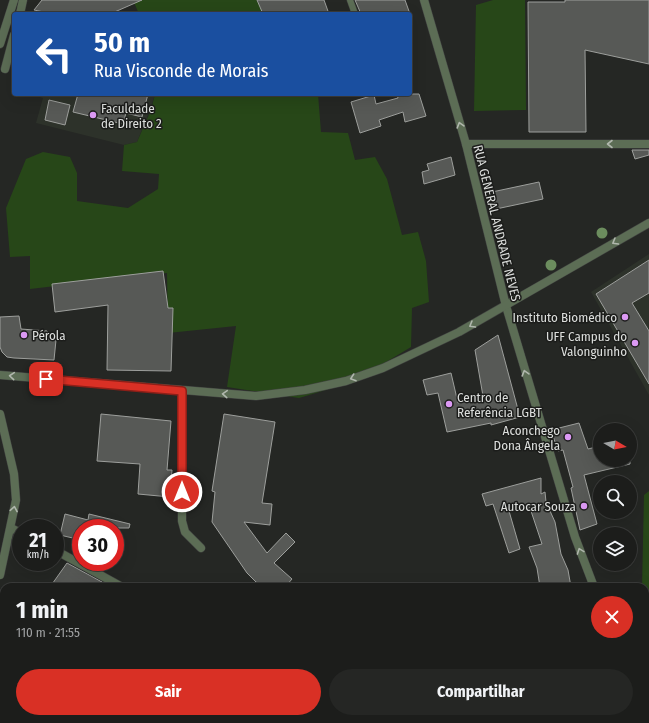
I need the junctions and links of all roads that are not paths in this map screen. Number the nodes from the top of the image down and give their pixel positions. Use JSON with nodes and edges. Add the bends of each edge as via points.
{"nodes":[{"id":1,"x":14,"y":0,"type":"edge"},
{"id":2,"x":23,"y":0,"type":"edge"},
{"id":3,"x":350,"y":0,"type":"edge"},
{"id":4,"x":424,"y":0,"type":"edge"},
{"id":5,"x":20,"y":12,"type":"edge"},
{"id":6,"x":354,"y":12,"type":"edge"},
{"id":7,"x":12,"y":43,"type":"edge"},
{"id":8,"x":0,"y":44,"type":"edge"},
{"id":9,"x":5,"y":69,"type":"dead end"},
{"id":10,"x":466,"y":144,"type":"junction"},
{"id":11,"x":649,"y":144,"type":"edge"},
{"id":12,"x":649,"y":223,"type":"edge"},
{"id":13,"x":506,"y":306,"type":"junction"},
{"id":14,"x":0,"y":375,"type":"edge"},
{"id":15,"x":182,"y":391,"type":"junction"},
{"id":16,"x":0,"y":414,"type":"edge"},
{"id":17,"x":11,"y":528,"type":"joint"},
{"id":18,"x":201,"y":548,"type":"dead end"},
{"id":19,"x":64,"y":555,"type":"edge"},
{"id":20,"x":0,"y":575,"type":"edge"},
{"id":21,"x":115,"y":583,"type":"edge"},
{"id":22,"x":592,"y":583,"type":"edge"}],
"edges":[{"from":1,"to":8,"type":"street"},
{"from":2,"to":5,"type":"street"},
{"from":3,"to":6,"type":"lane"},
{"from":10,"to":4,"type":"street","name":"RUA GENERAL ANDRADE NEVES","one_way":true},
{"from":7,"to":9,"type":"street"},
{"from":11,"to":10,"type":"street","one_way":true},
{"from":10,"to":13,"type":"street","name":"RUA GENERAL ANDRADE NEVES"},
{"from":12,"to":13,"type":"street","one_way":true},
{"from":13,"to":15,"type":"street","one_way":true,"via":[[416,353],[346,381],[305,390],[256,396]]},
{"from":22,"to":13,"type":"street","name":"RUA GENERAL ANDRADE NEVES","one_way":true,"via":[[575,537]]},
{"from":15,"to":14,"type":"street","one_way":true},
{"from":15,"to":18,"type":"street","via":[[182,521],[185,532]]},
{"from":17,"to":16,"type":"street","one_way":true,"via":[[16,500],[14,474]]},
{"from":17,"to":20,"type":"street"},
{"from":19,"to":21,"type":"street"}]}
